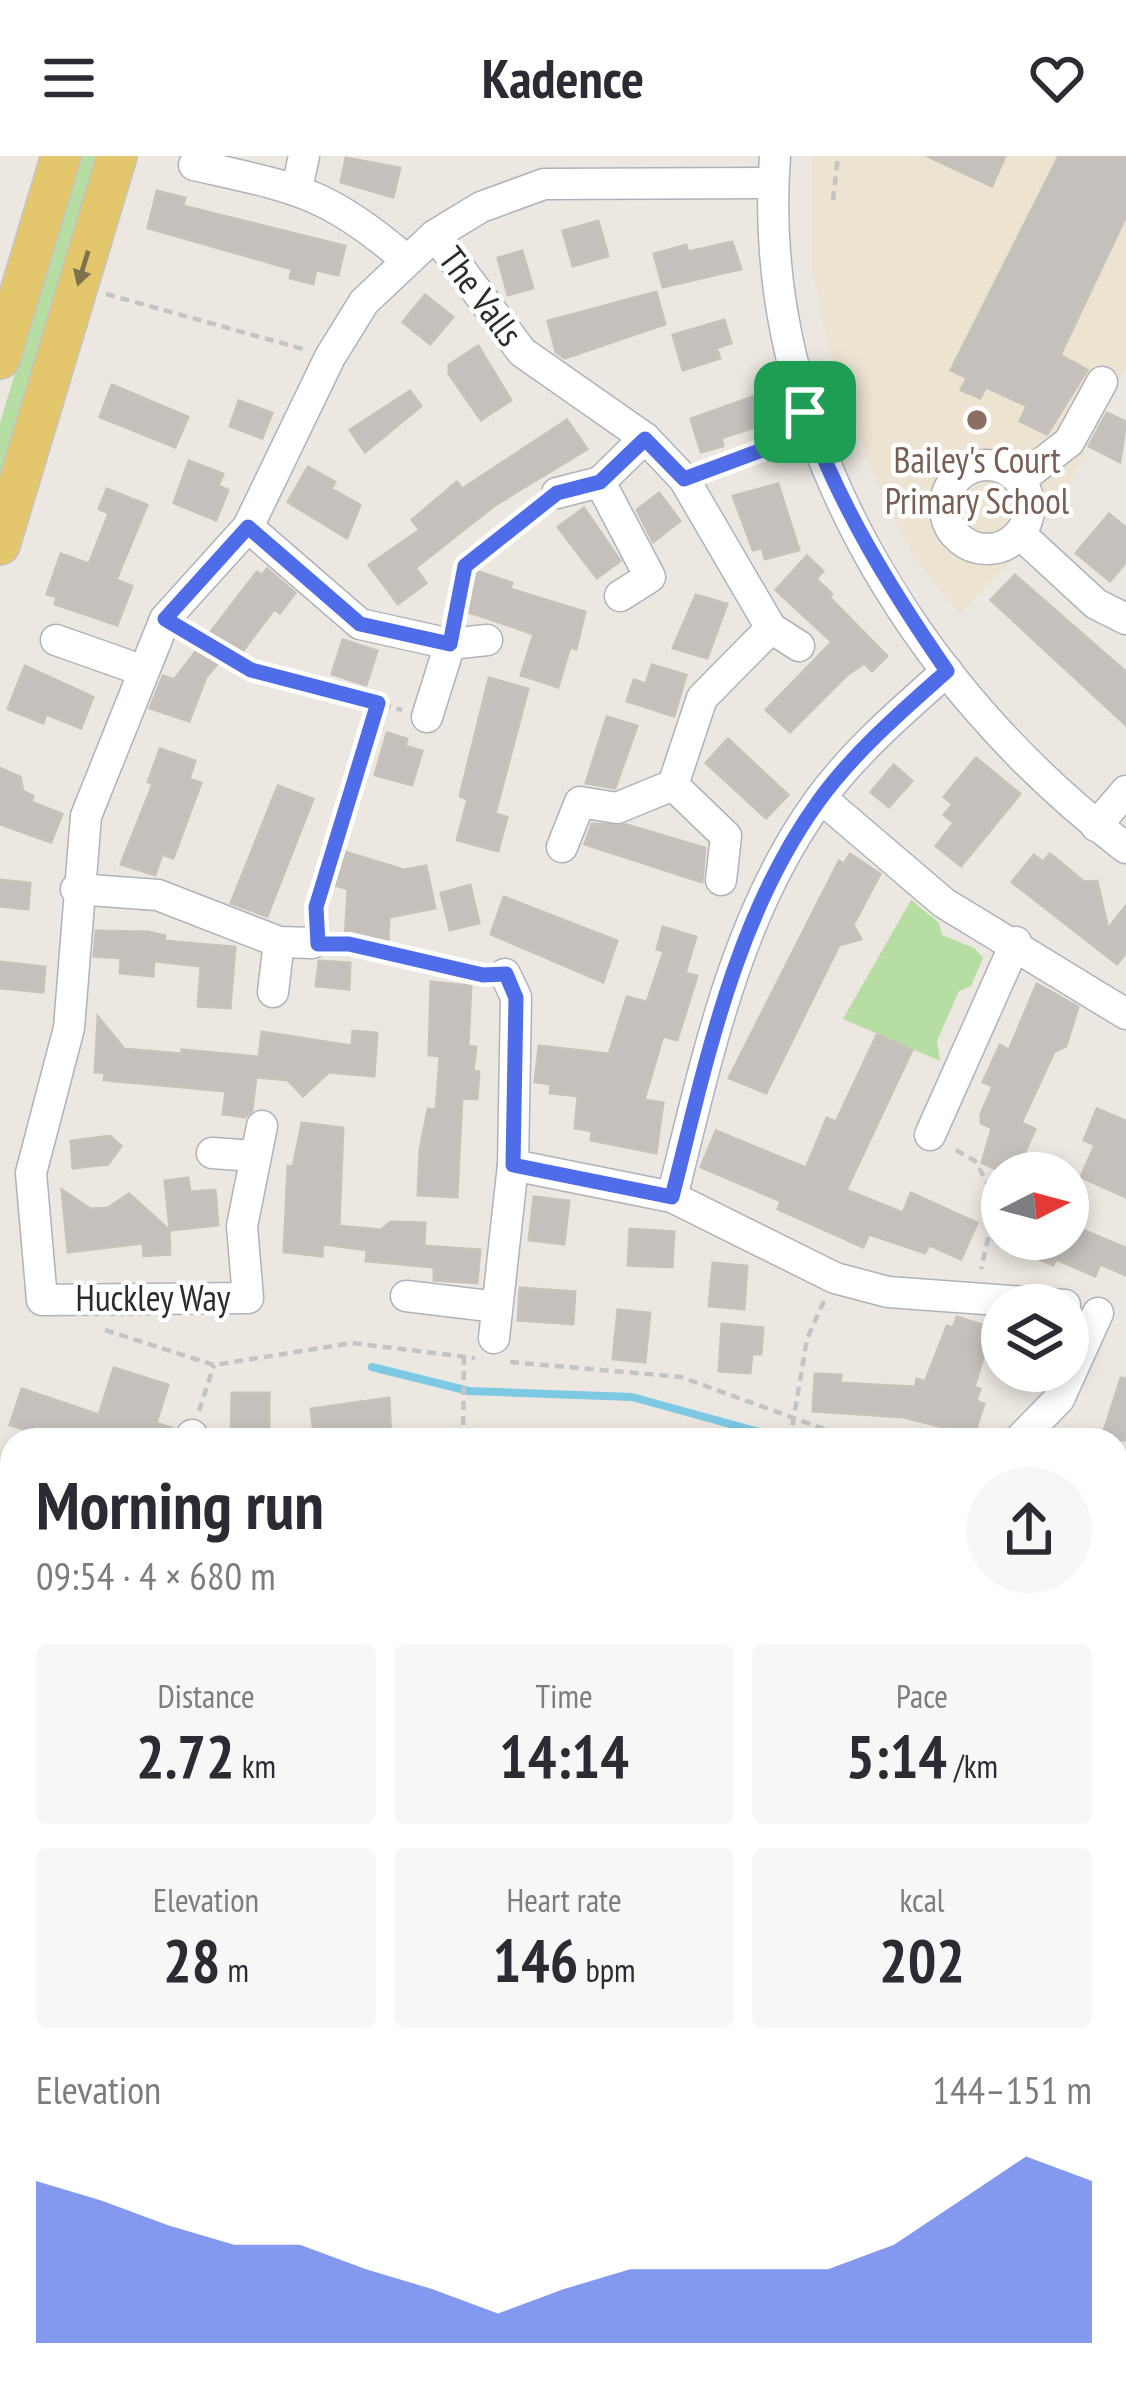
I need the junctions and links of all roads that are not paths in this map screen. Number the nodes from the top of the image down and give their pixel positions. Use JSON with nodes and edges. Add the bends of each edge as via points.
{"nodes":[{"id":1,"x":61,"y":156,"type":"edge"},
{"id":2,"x":117,"y":156,"type":"edge"},
{"id":3,"x":304,"y":156,"type":"edge"},
{"id":4,"x":194,"y":165,"type":"dead end"},
{"id":5,"x":541,"y":170,"type":"edge"},
{"id":6,"x":774,"y":170,"type":"edge"},
{"id":7,"x":297,"y":188,"type":"junction"},
{"id":8,"x":435,"y":235,"type":"junction"},
{"id":9,"x":405,"y":259,"type":"junction"},
{"id":10,"x":0,"y":359,"type":"edge"},
{"id":11,"x":1102,"y":382,"type":"dead end"},
{"id":12,"x":645,"y":439,"type":"junction"},
{"id":13,"x":1020,"y":480,"type":"junction"},
{"id":14,"x":600,"y":482,"type":"junction"},
{"id":15,"x":557,"y":493,"type":"road end"},
{"id":16,"x":248,"y":527,"type":"junction"},
{"id":17,"x":1020,"y":534,"type":"junction"},
{"id":18,"x":0,"y":544,"type":"edge"},
{"id":19,"x":620,"y":596,"type":"dead end"},
{"id":20,"x":1126,"y":620,"type":"edge"},
{"id":21,"x":771,"y":628,"type":"junction"},
{"id":22,"x":56,"y":640,"type":"dead end"},
{"id":23,"x":487,"y":640,"type":"dead end"},
{"id":24,"x":450,"y":644,"type":"junction"},
{"id":25,"x":799,"y":646,"type":"dead end"},
{"id":26,"x":141,"y":670,"type":"junction"},
{"id":27,"x":947,"y":671,"type":"junction"},
{"id":28,"x":427,"y":717,"type":"road end"},
{"id":29,"x":673,"y":784,"type":"junction"},
{"id":30,"x":1126,"y":791,"type":"edge"},
{"id":31,"x":820,"y":798,"type":"junction"},
{"id":32,"x":1096,"y":826,"type":"junction"},
{"id":33,"x":562,"y":847,"type":"dead end"},
{"id":34,"x":1126,"y":848,"type":"edge"},
{"id":35,"x":721,"y":880,"type":"dead end"},
{"id":36,"x":76,"y":889,"type":"junction"},
{"id":37,"x":279,"y":942,"type":"junction"},
{"id":38,"x":1016,"y":942,"type":"junction"},
{"id":39,"x":315,"y":944,"type":"road end"},
{"id":40,"x":521,"y":988,"type":"road end"},
{"id":41,"x":273,"y":992,"type":"dead end"},
{"id":42,"x":1126,"y":1014,"type":"edge"},
{"id":43,"x":930,"y":1135,"type":"road end"},
{"id":44,"x":212,"y":1154,"type":"dead end"},
{"id":45,"x":513,"y":1165,"type":"junction"},
{"id":46,"x":672,"y":1197,"type":"junction"},
{"id":47,"x":406,"y":1296,"type":"dead end"},
{"id":48,"x":981,"y":1298,"type":"edge"},
{"id":49,"x":1061,"y":1392,"type":"edge"},
{"id":50,"x":1031,"y":1428,"type":"edge"}],
"edges":[{"from":1,"to":10,"type":"main road"},
{"from":2,"to":18,"type":"main road","one_way":true},
{"from":3,"to":7,"type":"street"},
{"from":4,"to":7,"type":"street"},
{"from":5,"to":6,"type":"street","name":"Huckley Way"},
{"from":5,"to":8,"type":"street","name":"Huckley Way"},
{"from":6,"to":27,"type":"street","via":[[779,297],[805,412],[873,564]]},
{"from":7,"to":9,"type":"street","via":[[351,212]]},
{"from":8,"to":9,"type":"street","name":"Huckley Way"},
{"from":8,"to":12,"type":"street","name":"The Valls","via":[[521,352]]},
{"from":9,"to":16,"type":"street","name":"Huckley Way","via":[[364,302],[330,357]]},
{"from":11,"to":13,"type":"street","via":[[1069,442]]},
{"from":12,"to":14,"type":"street"},
{"from":12,"to":21,"type":"street","name":"The Valls","via":[[684,479]]},
{"from":13,"to":17,"type":"street","via":[[1029,507]]},
{"from":13,"to":17,"type":"street","via":[[997,466],[969,468],[950,487],[945,514],[958,538],[983,549]]},
{"from":14,"to":15,"type":"street"},
{"from":14,"to":19,"type":"street","via":[[650,578]]},
{"from":16,"to":24,"type":"street","via":[[360,624]]},
{"from":16,"to":26,"type":"street","name":"Huckley Way","via":[[165,619]]},
{"from":17,"to":20,"type":"street","via":[[1096,604]]},
{"from":21,"to":25,"type":"street","name":"The Valls"},
{"from":21,"to":29,"type":"street","via":[[702,698]]},
{"from":22,"to":26,"type":"street"},
{"from":23,"to":24,"type":"street"},
{"from":24,"to":28,"type":"street"},
{"from":26,"to":36,"type":"street","name":"Huckley Way","via":[[86,816]]},
{"from":27,"to":31,"type":"street"},
{"from":27,"to":32,"type":"street"},
{"from":29,"to":33,"type":"street","via":[[616,808],[580,802]]},
{"from":29,"to":35,"type":"street","via":[[726,836]]},
{"from":30,"to":32,"type":"street"},
{"from":31,"to":38,"type":"street","via":[[944,903]]},
{"from":31,"to":46,"type":"street","via":[[790,843],[722,1000]]},
{"from":32,"to":34,"type":"street"},
{"from":36,"to":37,"type":"street","via":[[158,896]]},
{"from":36,"to":44,"type":"street","name":"Huckley Way","via":[[69,1028],[31,1173],[42,1300],[248,1298],[242,1226],[259,1141]]},
{"from":37,"to":39,"type":"street"},
{"from":37,"to":41,"type":"street"},
{"from":38,"to":42,"type":"street"},
{"from":38,"to":43,"type":"street"},
{"from":40,"to":45,"type":"street"},
{"from":45,"to":46,"type":"street"},
{"from":45,"to":47,"type":"street","via":[[496,1342]]},
{"from":46,"to":48,"type":"street","via":[[835,1278],[888,1292]]},
{"from":49,"to":50,"type":"street"}]}
